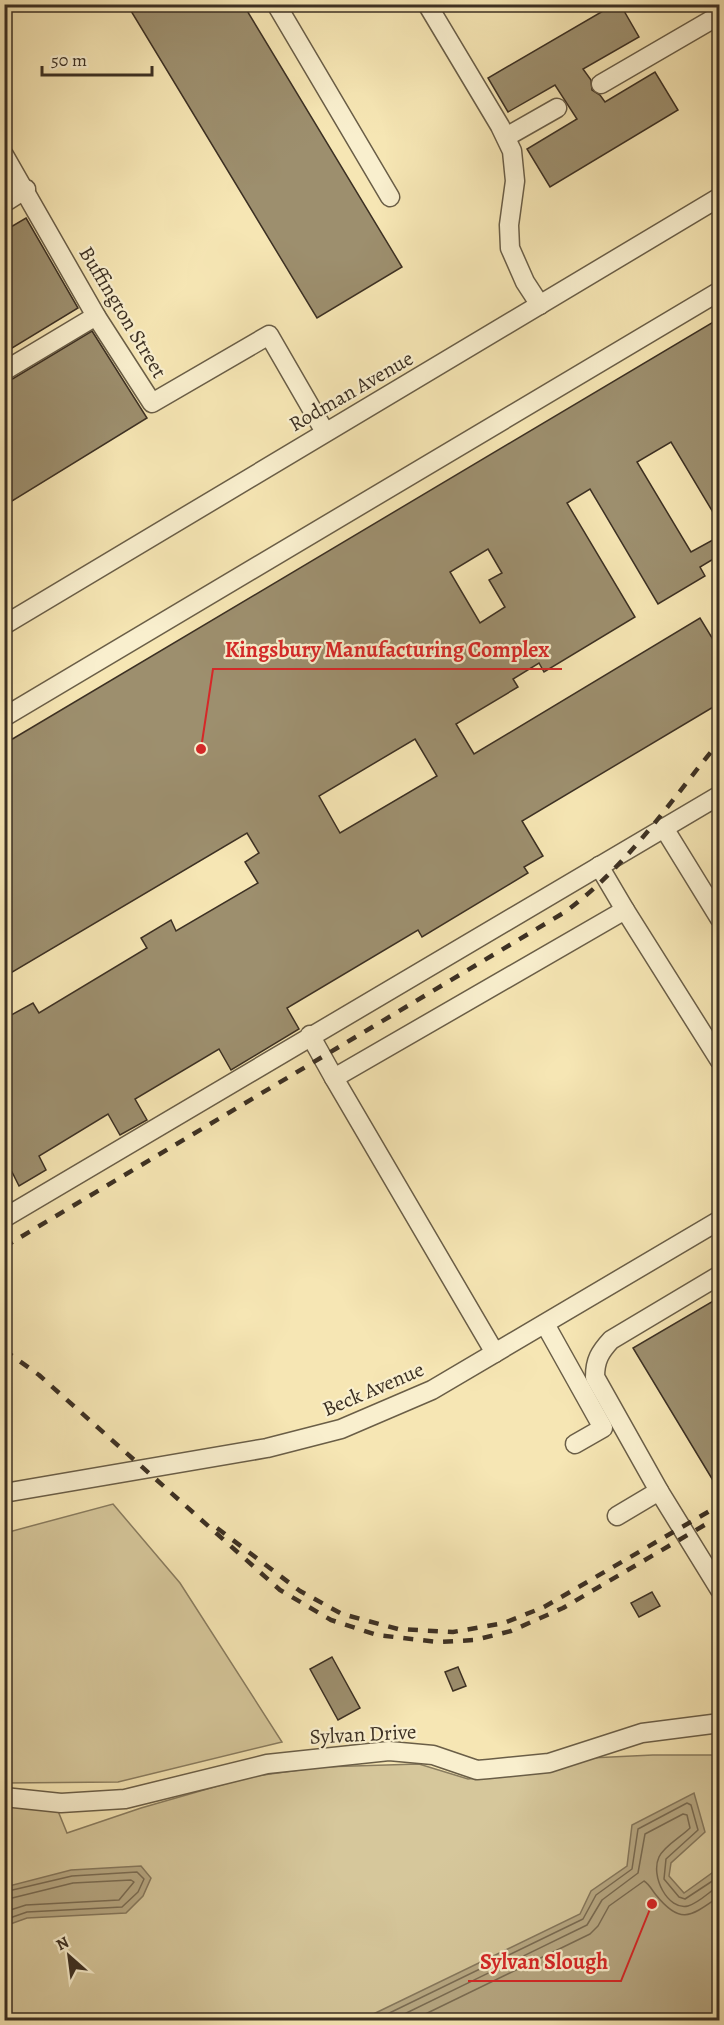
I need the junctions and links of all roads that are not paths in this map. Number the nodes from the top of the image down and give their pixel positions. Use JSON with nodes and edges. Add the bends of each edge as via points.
{"nodes":[{"id":1,"x":276,"y":4,"type":"edge"},
{"id":2,"x":427,"y":4,"type":"edge"},
{"id":3,"x":716,"y":13,"type":"edge"},
{"id":4,"x":601,"y":84,"type":"dead end"},
{"id":5,"x":557,"y":108,"type":"dead end"},
{"id":6,"x":506,"y":137,"type":"junction"},
{"id":7,"x":4,"y":155,"type":"edge"},
{"id":8,"x":26,"y":189,"type":"junction"},
{"id":9,"x":390,"y":197,"type":"dead end"},
{"id":10,"x":720,"y":197,"type":"edge"},
{"id":11,"x":4,"y":202,"type":"edge"},
{"id":12,"x":720,"y":291,"type":"edge"},
{"id":13,"x":540,"y":305,"type":"junction"},
{"id":14,"x":96,"y":316,"type":"junction"},
{"id":15,"x":4,"y":371,"type":"edge"},
{"id":16,"x":325,"y":432,"type":"junction"},
{"id":17,"x":4,"y":625,"type":"edge"},
{"id":18,"x":4,"y":717,"type":"edge"},
{"id":19,"x":720,"y":795,"type":"edge"},
{"id":20,"x":664,"y":828,"type":"junction"},
{"id":21,"x":598,"y":866,"type":"junction"},
{"id":22,"x":625,"y":910,"type":"junction"},
{"id":23,"x":720,"y":919,"type":"edge"},
{"id":24,"x":310,"y":1035,"type":"junction"},
{"id":25,"x":720,"y":1062,"type":"edge"},
{"id":26,"x":334,"y":1078,"type":"junction"},
{"id":27,"x":4,"y":1218,"type":"edge"},
{"id":28,"x":720,"y":1220,"type":"edge"},
{"id":29,"x":720,"y":1275,"type":"edge"},
{"id":30,"x":544,"y":1324,"type":"junction"},
{"id":31,"x":495,"y":1353,"type":"junction"},
{"id":32,"x":575,"y":1444,"type":"dead end"},
{"id":33,"x":659,"y":1491,"type":"junction"},
{"id":34,"x":4,"y":1493,"type":"edge"},
{"id":35,"x":617,"y":1515,"type":"dead end"},
{"id":36,"x":720,"y":1590,"type":"edge"},
{"id":37,"x":720,"y":1723,"type":"edge"},
{"id":38,"x":4,"y":1797,"type":"edge"}],
"edges":[{"from":1,"to":9,"type":"street"},
{"from":2,"to":6,"type":"street"},
{"from":3,"to":4,"type":"street"},
{"from":5,"to":6,"type":"street"},
{"from":6,"to":13,"type":"street","via":[[515,181],[510,248]]},
{"from":7,"to":8,"type":"street","name":"Buffington Street"},
{"from":8,"to":11,"type":"street"},
{"from":8,"to":14,"type":"street","name":"Buffington Street"},
{"from":10,"to":13,"type":"street","name":"Rodman Avenue"},
{"from":12,"to":18,"type":"street"},
{"from":13,"to":16,"type":"street","name":"Rodman Avenue"},
{"from":14,"to":15,"type":"street"},
{"from":14,"to":16,"type":"street","name":"Buffington Street","via":[[152,403],[269,335]]},
{"from":16,"to":17,"type":"street","name":"Rodman Avenue"},
{"from":19,"to":20,"type":"street"},
{"from":20,"to":21,"type":"street"},
{"from":20,"to":23,"type":"street"},
{"from":21,"to":22,"type":"street"},
{"from":21,"to":24,"type":"street"},
{"from":22,"to":25,"type":"street"},
{"from":22,"to":26,"type":"street"},
{"from":24,"to":26,"type":"street"},
{"from":24,"to":27,"type":"street"},
{"from":26,"to":31,"type":"street"},
{"from":28,"to":30,"type":"street","name":"Beck Avenue"},
{"from":29,"to":33,"type":"street","via":[[610,1340],[595,1365],[595,1377],[603,1393]]},
{"from":30,"to":31,"type":"street","name":"Beck Avenue"},
{"from":30,"to":32,"type":"street","via":[[603,1428]]},
{"from":31,"to":34,"type":"street","name":"Beck Avenue","via":[[432,1390],[341,1429],[267,1448]]},
{"from":33,"to":35,"type":"street"},
{"from":33,"to":36,"type":"street"},
{"from":37,"to":38,"type":"street","name":"Sylvan Drive","via":[[642,1733],[549,1763],[477,1770],[425,1753],[389,1751],[267,1764],[124,1799],[61,1803]]}]}
